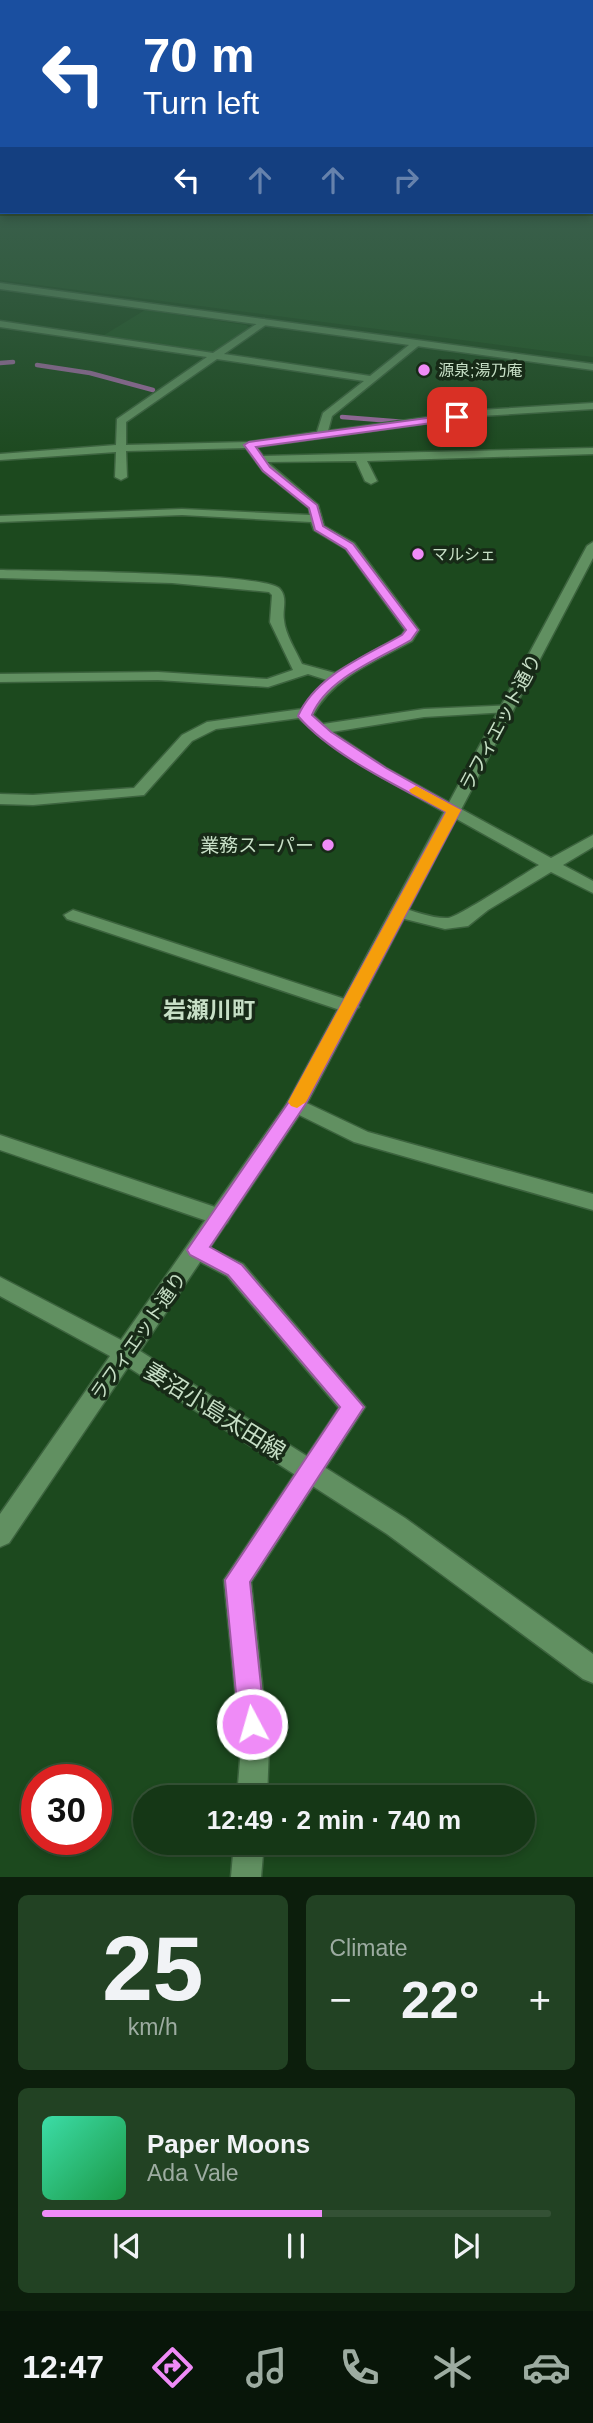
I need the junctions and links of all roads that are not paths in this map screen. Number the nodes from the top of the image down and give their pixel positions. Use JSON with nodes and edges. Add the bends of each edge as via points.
{"nodes":[{"id":1,"x":34,"y":291,"type":"edge"},
{"id":2,"x":264,"y":322,"type":"junction"},
{"id":3,"x":0,"y":324,"type":"edge"},
{"id":4,"x":417,"y":343,"type":"junction"},
{"id":5,"x":212,"y":355,"type":"junction"},
{"id":6,"x":593,"y":368,"type":"edge"},
{"id":7,"x":372,"y":379,"type":"junction"},
{"id":8,"x":593,"y":406,"type":"edge"},
{"id":9,"x":321,"y":436,"type":"junction"},
{"id":10,"x":249,"y":445,"type":"junction"},
{"id":11,"x":122,"y":448,"type":"junction"},
{"id":12,"x":593,"y":451,"type":"edge"},
{"id":13,"x":0,"y":457,"type":"edge"},
{"id":14,"x":360,"y":457,"type":"junction"},
{"id":15,"x":260,"y":458,"type":"junction"},
{"id":16,"x":121,"y":477,"type":"dead end"},
{"id":17,"x":371,"y":481,"type":"dead end"},
{"id":18,"x":0,"y":519,"type":"edge"},
{"id":19,"x":315,"y":519,"type":"junction"},
{"id":20,"x":593,"y":546,"type":"edge"},
{"id":21,"x":0,"y":574,"type":"edge"},
{"id":22,"x":308,"y":670,"type":"junction"},
{"id":23,"x":0,"y":678,"type":"edge"},
{"id":24,"x":337,"y":678,"type":"junction"},
{"id":25,"x":508,"y":708,"type":"junction"},
{"id":26,"x":306,"y":713,"type":"junction"},
{"id":27,"x":320,"y":729,"type":"junction"},
{"id":28,"x":0,"y":799,"type":"edge"},
{"id":29,"x":454,"y":810,"type":"junction"},
{"id":30,"x":593,"y":841,"type":"edge"},
{"id":31,"x":550,"y":866,"type":"junction"},
{"id":32,"x":593,"y":888,"type":"edge"},
{"id":33,"x":399,"y":912,"type":"junction"},
{"id":34,"x":73,"y":915,"type":"dead end"},
{"id":35,"x":350,"y":1007,"type":"junction"},
{"id":36,"x":296,"y":1105,"type":"junction"},
{"id":37,"x":0,"y":1142,"type":"edge"},
{"id":38,"x":593,"y":1202,"type":"edge"},
{"id":39,"x":219,"y":1217,"type":"junction"},
{"id":40,"x":197,"y":1250,"type":"junction"},
{"id":41,"x":0,"y":1286,"type":"edge"},
{"id":42,"x":126,"y":1354,"type":"junction"},
{"id":43,"x":312,"y":1472,"type":"junction"},
{"id":44,"x":0,"y":1535,"type":"edge"},
{"id":45,"x":593,"y":1670,"type":"edge"},
{"id":46,"x":252,"y":1785,"type":"edge"},
{"id":47,"x":247,"y":1855,"type":"edge"},
{"id":48,"x":246,"y":1877,"type":"edge"}],
"edges":[{"from":1,"to":2,"type":"street"},
{"from":2,"to":4,"type":"street"},
{"from":2,"to":5,"type":"street"},
{"from":3,"to":5,"type":"street"},
{"from":4,"to":6,"type":"street"},
{"from":4,"to":7,"type":"street"},
{"from":5,"to":7,"type":"street"},
{"from":5,"to":11,"type":"street","via":[[121,421]]},
{"from":7,"to":9,"type":"street","via":[[327,415]]},
{"from":8,"to":9,"type":"street","via":[[480,413]]},
{"from":9,"to":10,"type":"street"},
{"from":10,"to":11,"type":"street"},
{"from":10,"to":15,"type":"street"},
{"from":11,"to":13,"type":"street"},
{"from":11,"to":16,"type":"street"},
{"from":12,"to":14,"type":"street"},
{"from":14,"to":15,"type":"street"},
{"from":14,"to":17,"type":"street"},
{"from":15,"to":19,"type":"street","via":[[314,507]]},
{"from":18,"to":19,"type":"street","via":[[182,512]]},
{"from":19,"to":24,"type":"street","via":[[325,534],[349,546],[412,630],[407,638]]},
{"from":20,"to":25,"type":"street","name":"ラフィエット通り"},
{"from":21,"to":22,"type":"street","via":[[172,579],[274,589],[277,622],[291,658],[296,667]]},
{"from":22,"to":23,"type":"street","via":[[268,683],[158,676]]},
{"from":22,"to":24,"type":"street"},
{"from":24,"to":26,"type":"street"},
{"from":25,"to":27,"type":"street","via":[[424,712]]},
{"from":25,"to":29,"type":"street","name":"ラフィエット通り"},
{"from":26,"to":27,"type":"street"},
{"from":26,"to":28,"type":"street","via":[[212,725],[187,738],[139,792]]},
{"from":27,"to":29,"type":"street","via":[[381,771]]},
{"from":29,"to":31,"type":"street"},
{"from":29,"to":33,"type":"street","name":"ラフィエット通り"},
{"from":30,"to":31,"type":"street"},
{"from":31,"to":32,"type":"street"},
{"from":31,"to":33,"type":"street","via":[[462,922],[445,924]]},
{"from":33,"to":35,"type":"street","name":"ラフィエット通り"},
{"from":34,"to":35,"type":"street"},
{"from":35,"to":36,"type":"street","name":"ラフィエット通り"},
{"from":36,"to":38,"type":"street","via":[[361,1137]]},
{"from":36,"to":39,"type":"street","name":"ラフィエット通り"},
{"from":37,"to":39,"type":"street"},
{"from":39,"to":40,"type":"street","name":"ラフィエット通り"},
{"from":40,"to":42,"type":"street","name":"ラフィエット通り"},
{"from":40,"to":43,"type":"street","via":[[235,1270],[353,1407]]},
{"from":41,"to":42,"type":"street","name":"妻沼小島太田線"},
{"from":42,"to":43,"type":"street","name":"妻沼小島太田線"},
{"from":42,"to":44,"type":"street","name":"ラフィエット通り"},
{"from":43,"to":45,"type":"street","name":"妻沼小島太田線","via":[[396,1526]]},
{"from":43,"to":46,"type":"street","via":[[237,1580],[255,1748]]},
{"from":47,"to":48,"type":"street"}]}
